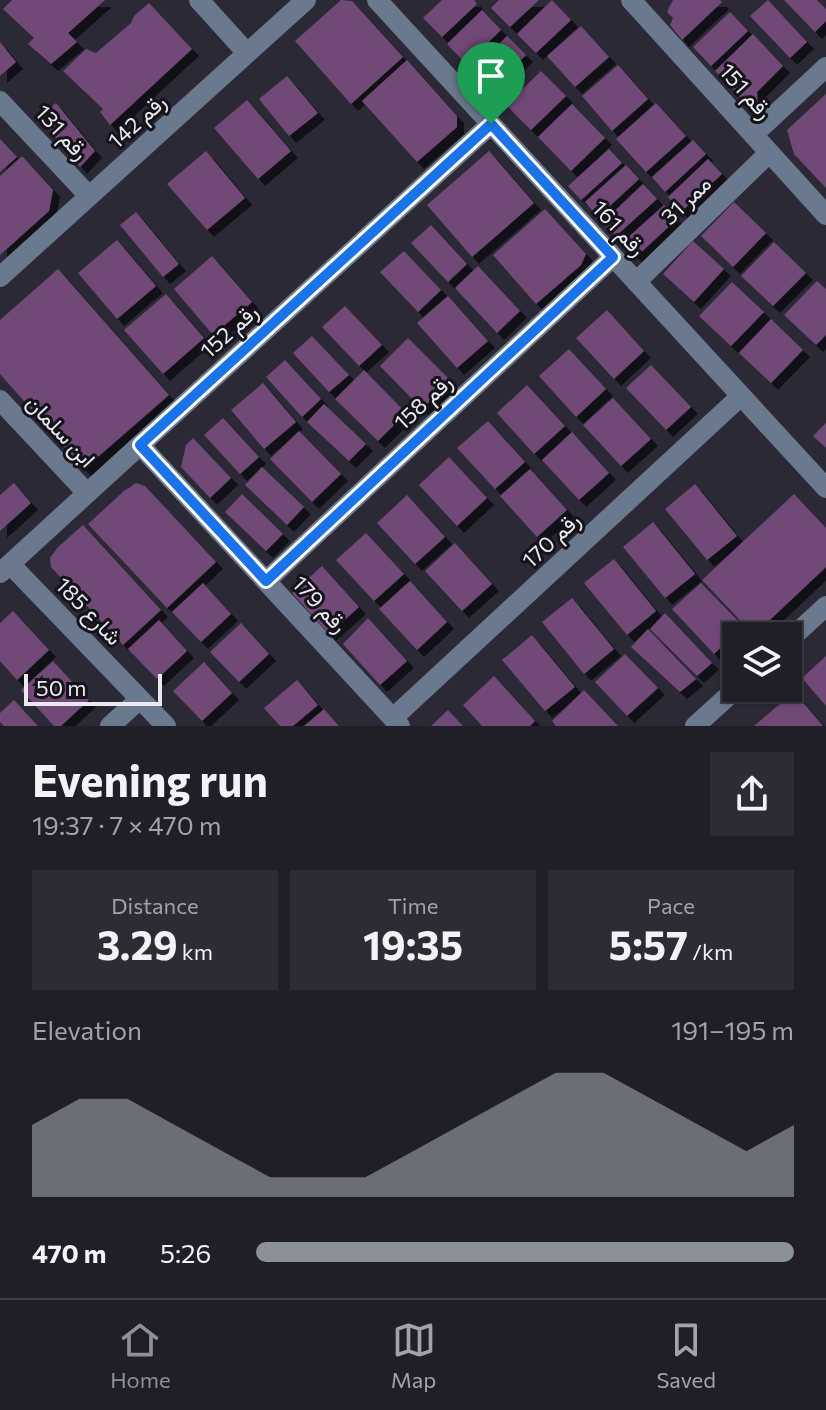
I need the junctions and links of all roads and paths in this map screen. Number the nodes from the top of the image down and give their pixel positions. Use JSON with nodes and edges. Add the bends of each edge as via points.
{"nodes":[{"id":1,"x":199,"y":0,"type":"edge"},
{"id":2,"x":306,"y":0,"type":"edge"},
{"id":3,"x":377,"y":0,"type":"edge"},
{"id":4,"x":631,"y":0,"type":"edge"},
{"id":5,"x":247,"y":53,"type":"junction"},
{"id":6,"x":826,"y":67,"type":"edge"},
{"id":7,"x":0,"y":101,"type":"edge"},
{"id":8,"x":491,"y":124,"type":"junction"},
{"id":9,"x":753,"y":135,"type":"junction"},
{"id":10,"x":769,"y":153,"type":"junction"},
{"id":11,"x":89,"y":196,"type":"junction"},
{"id":12,"x":826,"y":215,"type":"edge"},
{"id":13,"x":613,"y":257,"type":"junction"},
{"id":14,"x":0,"y":277,"type":"edge"},
{"id":15,"x":636,"y":282,"type":"junction"},
{"id":16,"x":741,"y":396,"type":"junction"},
{"id":17,"x":0,"y":400,"type":"edge"},
{"id":18,"x":140,"y":445,"type":"junction"},
{"id":19,"x":826,"y":488,"type":"edge"},
{"id":20,"x":87,"y":493,"type":"junction"},
{"id":21,"x":5,"y":568,"type":"edge"},
{"id":22,"x":266,"y":581,"type":"junction"},
{"id":23,"x":826,"y":606,"type":"edge"},
{"id":24,"x":802,"y":628,"type":"edge"},
{"id":25,"x":140,"y":699,"type":"junction"},
{"id":26,"x":722,"y":702,"type":"edge"},
{"id":27,"x":396,"y":722,"type":"edge"},
{"id":28,"x":110,"y":726,"type":"edge"},
{"id":29,"x":166,"y":726,"type":"edge"},
{"id":30,"x":695,"y":726,"type":"edge"}],
"edges":[{"from":1,"to":5,"type":"street"},
{"from":2,"to":5,"type":"street","name":"رقم 142"},
{"from":3,"to":8,"type":"street","name":"رقم 161"},
{"from":4,"to":9,"type":"street","name":"رقم 151"},
{"from":5,"to":11,"type":"street","name":"رقم 142"},
{"from":6,"to":9,"type":"street"},
{"from":7,"to":11,"type":"street","name":"رقم 131"},
{"from":8,"to":13,"type":"street","name":"رقم 161"},
{"from":8,"to":18,"type":"street","name":"رقم 152"},
{"from":9,"to":10,"type":"street","name":"رقم 151"},
{"from":10,"to":12,"type":"street","name":"رقم 151"},
{"from":10,"to":15,"type":"street","name":"ممر 31"},
{"from":11,"to":14,"type":"street","name":"رقم 142"},
{"from":13,"to":15,"type":"street","name":"رقم 161"},
{"from":13,"to":22,"type":"street","name":"رقم 158"},
{"from":15,"to":16,"type":"street","name":"رقم 161"},
{"from":16,"to":19,"type":"street","name":"رقم 161"},
{"from":16,"to":27,"type":"street","name":"رقم 170"},
{"from":17,"to":20,"type":"street","name":"ابن سلمان"},
{"from":18,"to":20,"type":"street","name":"رقم 152"},
{"from":18,"to":22,"type":"street","name":"رقم 179"},
{"from":20,"to":21,"type":"street","name":"رقم 152"},
{"from":21,"to":25,"type":"street","name":"شارع 185"},
{"from":22,"to":27,"type":"street","name":"رقم 179"},
{"from":23,"to":24,"type":"street"},
{"from":25,"to":28,"type":"street"},
{"from":25,"to":29,"type":"street","name":"شارع 185"},
{"from":26,"to":30,"type":"street"}]}
